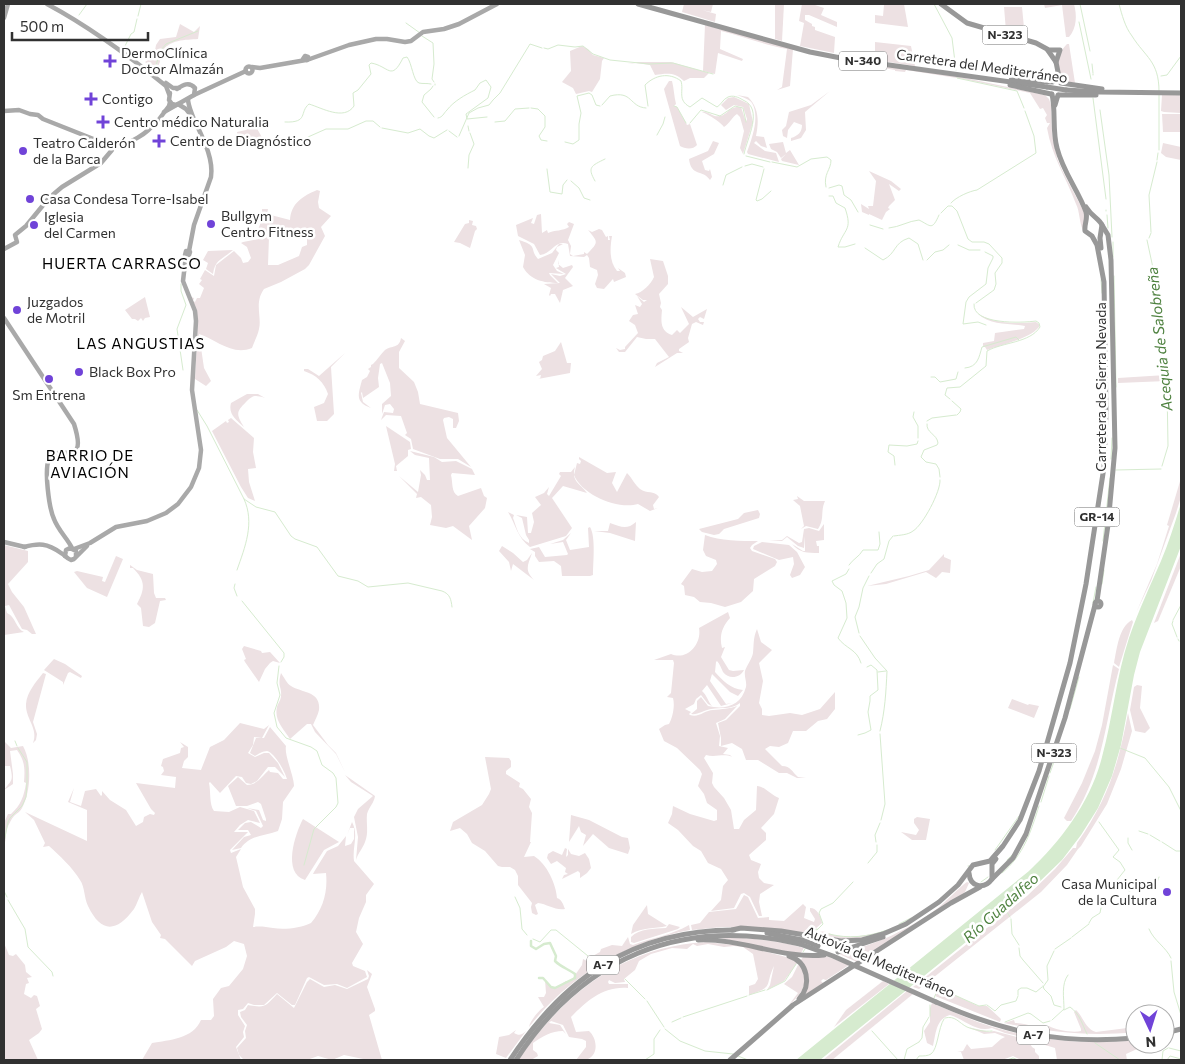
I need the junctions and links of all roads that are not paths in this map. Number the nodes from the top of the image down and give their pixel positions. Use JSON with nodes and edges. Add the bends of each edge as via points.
{"nodes":[{"id":1,"x":8,"y":4,"type":"edge"},
{"id":2,"x":47,"y":4,"type":"edge"},
{"id":3,"x":53,"y":4,"type":"edge"},
{"id":4,"x":496,"y":4,"type":"edge"},
{"id":5,"x":638,"y":4,"type":"edge"},
{"id":6,"x":941,"y":4,"type":"edge"},
{"id":7,"x":4,"y":18,"type":"edge"},
{"id":8,"x":1048,"y":50,"type":"junction"},
{"id":9,"x":1056,"y":62,"type":"junction"},
{"id":10,"x":968,"y":76,"type":"junction"},
{"id":11,"x":178,"y":88,"type":"junction"},
{"id":12,"x":195,"y":88,"type":"junction"},
{"id":13,"x":207,"y":89,"type":"junction"},
{"id":14,"x":1056,"y":89,"type":"junction"},
{"id":15,"x":1181,"y":93,"type":"edge"},
{"id":16,"x":169,"y":94,"type":"junction"},
{"id":17,"x":194,"y":95,"type":"junction"},
{"id":18,"x":188,"y":99,"type":"junction"},
{"id":19,"x":170,"y":102,"type":"junction"},
{"id":20,"x":177,"y":104,"type":"junction"},
{"id":21,"x":1054,"y":108,"type":"junction"},
{"id":22,"x":4,"y":111,"type":"edge"},
{"id":23,"x":164,"y":112,"type":"junction"},
{"id":24,"x":112,"y":147,"type":"junction"},
{"id":25,"x":210,"y":179,"type":"junction"},
{"id":26,"x":1095,"y":218,"type":"junction"},
{"id":27,"x":1086,"y":222,"type":"junction"},
{"id":28,"x":1102,"y":225,"type":"junction"},
{"id":29,"x":1101,"y":233,"type":"junction"},
{"id":30,"x":1092,"y":236,"type":"junction"},
{"id":31,"x":1108,"y":240,"type":"junction"},
{"id":32,"x":4,"y":249,"type":"edge"},
{"id":33,"x":4,"y":318,"type":"edge"},
{"id":34,"x":4,"y":542,"type":"edge"},
{"id":35,"x":90,"y":543,"type":"junction"},
{"id":36,"x":69,"y":548,"type":"junction"},
{"id":37,"x":55,"y":549,"type":"junction"},
{"id":38,"x":65,"y":556,"type":"junction"},
{"id":39,"x":76,"y":556,"type":"junction"},
{"id":40,"x":985,"y":863,"type":"junction"},
{"id":41,"x":992,"y":870,"type":"junction"},
{"id":42,"x":1000,"y":871,"type":"junction"},
{"id":43,"x":969,"y":873,"type":"junction"},
{"id":44,"x":992,"y":879,"type":"junction"},
{"id":45,"x":972,"y":882,"type":"junction"},
{"id":46,"x":980,"y":886,"type":"junction"},
{"id":47,"x":966,"y":894,"type":"junction"},
{"id":48,"x":732,"y":930,"type":"junction"},
{"id":49,"x":801,"y":942,"type":"junction"},
{"id":50,"x":660,"y":945,"type":"junction"},
{"id":51,"x":838,"y":952,"type":"dead end"},
{"id":52,"x":824,"y":955,"type":"dead end"},
{"id":53,"x":800,"y":958,"type":"junction"},
{"id":54,"x":793,"y":1005,"type":"junction"},
{"id":55,"x":1125,"y":1036,"type":"edge"},
{"id":56,"x":510,"y":1060,"type":"edge"},
{"id":57,"x":516,"y":1060,"type":"edge"},
{"id":58,"x":730,"y":1060,"type":"edge"}],
"edges":[{"from":1,"to":7,"type":"main road"},
{"from":2,"to":16,"type":"main road","via":[[122,50],[166,86]]},
{"from":3,"to":11,"type":"main road"},
{"from":4,"to":13,"type":"main road","via":[[459,24],[423,32],[412,41],[376,39],[349,45],[296,63],[249,70]]},
{"from":5,"to":10,"type":"highway","name":"Carretera del Mediterráneo","number":"N-340","via":[[810,52]]},
{"from":6,"to":8,"type":"highway","number":"N-323","via":[[967,23],[1036,43]]},
{"from":8,"to":9,"type":"highway"},
{"from":8,"to":9,"type":"highway","via":[[1060,50]]},
{"from":9,"to":14,"type":"highway"},
{"from":10,"to":14,"type":"highway"},
{"from":10,"to":14,"type":"highway","name":"Carretera del Mediterráneo","number":"N-340"},
{"from":11,"to":12,"type":"main road","via":[[191,84]]},
{"from":11,"to":16,"type":"main road"},
{"from":12,"to":13,"type":"main road"},
{"from":12,"to":17,"type":"main road"},
{"from":13,"to":17,"type":"main road"},
{"from":14,"to":15,"type":"highway","name":"Carretera del Mediterráneo","number":"N-340"},
{"from":14,"to":21,"type":"highway"},
{"from":14,"to":21,"type":"highway","via":[[1058,100]]},
{"from":16,"to":19,"type":"main road"},
{"from":17,"to":18,"type":"main road"},
{"from":18,"to":20,"type":"main road"},
{"from":18,"to":25,"type":"main road","via":[[210,158]]},
{"from":19,"to":20,"type":"main road"},
{"from":19,"to":23,"type":"main road"},
{"from":20,"to":23,"type":"main road"},
{"from":20,"to":25,"type":"main road","via":[[190,116],[208,158]]},
{"from":21,"to":26,"type":"highway","via":[[1062,158]]},
{"from":21,"to":27,"type":"highway","number":"GR-14","via":[[1053,130],[1058,153],[1085,211]]},
{"from":22,"to":24,"type":"main road","via":[[38,115]]},
{"from":23,"to":24,"type":"main road","via":[[146,135]]},
{"from":24,"to":32,"type":"main road","via":[[101,163],[49,198],[15,235],[17,242]]},
{"from":25,"to":35,"type":"main road","via":[[194,225],[183,281],[196,321],[190,374],[200,436],[199,468],[182,500],[166,513],[147,521],[116,527]]},
{"from":26,"to":27,"type":"highway"},
{"from":26,"to":28,"type":"highway"},
{"from":27,"to":30,"type":"highway","number":"GR-14","via":[[1085,231]]},
{"from":28,"to":29,"type":"highway","number":"GR-14"},
{"from":28,"to":31,"type":"highway","name":"Carretera de Sierra Nevada","number":"N-323"},
{"from":29,"to":30,"type":"highway"},
{"from":29,"to":31,"type":"highway","name":"Carretera de Sierra Nevada","number":"N-323","via":[[1106,234]]},
{"from":29,"to":41,"type":"highway","number":"GR-14","via":[[1107,283],[1109,432],[1105,490],[1091,574],[1071,673],[1038,783],[1019,826],[994,861]]},
{"from":30,"to":40,"type":"highway","number":"GR-14","via":[[1099,251],[1104,282],[1106,430],[1102,491],[1062,693],[1032,793],[1009,838]]},
{"from":31,"to":42,"type":"highway","name":"Carretera de Sierra Nevada","number":"N-323","via":[[1113,307],[1115,448],[1098,603],[1029,828],[1018,850]]},
{"from":33,"to":36,"type":"main road","via":[[76,432],[77,449],[72,453],[53,454],[47,466],[50,510]]},
{"from":34,"to":37,"type":"main road","via":[[29,547],[39,543]]},
{"from":35,"to":36,"type":"main road"},
{"from":35,"to":39,"type":"main road"},
{"from":36,"to":37,"type":"main road"},
{"from":36,"to":38,"type":"main road"},
{"from":36,"to":39,"type":"main road","via":[[76,551]]},
{"from":37,"to":38,"type":"main road"},
{"from":38,"to":39,"type":"main road","via":[[71,560]]},
{"from":40,"to":41,"type":"highway"},
{"from":40,"to":43,"type":"highway","via":[[973,865]]},
{"from":41,"to":42,"type":"highway"},
{"from":41,"to":44,"type":"highway"},
{"from":42,"to":44,"type":"highway","name":"Carretera de Sierra Nevada","number":"N-323"},
{"from":43,"to":45,"type":"highway"},
{"from":43,"to":48,"type":"highway","via":[[929,909],[895,930],[873,938],[841,941],[781,931]]},
{"from":44,"to":46,"type":"highway","via":[[987,885]]},
{"from":45,"to":46,"type":"highway"},
{"from":45,"to":47,"type":"highway","via":[[973,888]]},
{"from":45,"to":51,"type":"highway","via":[[965,882],[934,908],[899,930],[868,944]]},
{"from":46,"to":47,"type":"highway"},
{"from":47,"to":54,"type":"highway"},
{"from":48,"to":49,"type":"highway","name":"Autovía del Mediterráneo","number":"A-7","via":[[763,932]]},
{"from":48,"to":56,"type":"highway","name":"Autovía del Mediterráneo","number":"A-7","via":[[693,932],[662,939],[604,964],[552,1005],[525,1036]]},
{"from":49,"to":50,"type":"highway","name":"Autovía del Mediterráneo","number":"A-7","via":[[723,935]]},
{"from":49,"to":55,"type":"highway","name":"Autovía del Mediterráneo","number":"A-7","bridge":true,"via":[[831,951],[983,1018],[1037,1032]]},
{"from":50,"to":53,"type":"highway","via":[[692,940],[736,942]]},
{"from":50,"to":57,"type":"highway","name":"Autovía del Mediterráneo","number":"A-7","via":[[618,962],[572,993],[544,1022]]},
{"from":52,"to":53,"type":"highway"},
{"from":53,"to":54,"type":"highway","via":[[806,984],[801,998]]},
{"from":54,"to":58,"type":"highway"}]}
